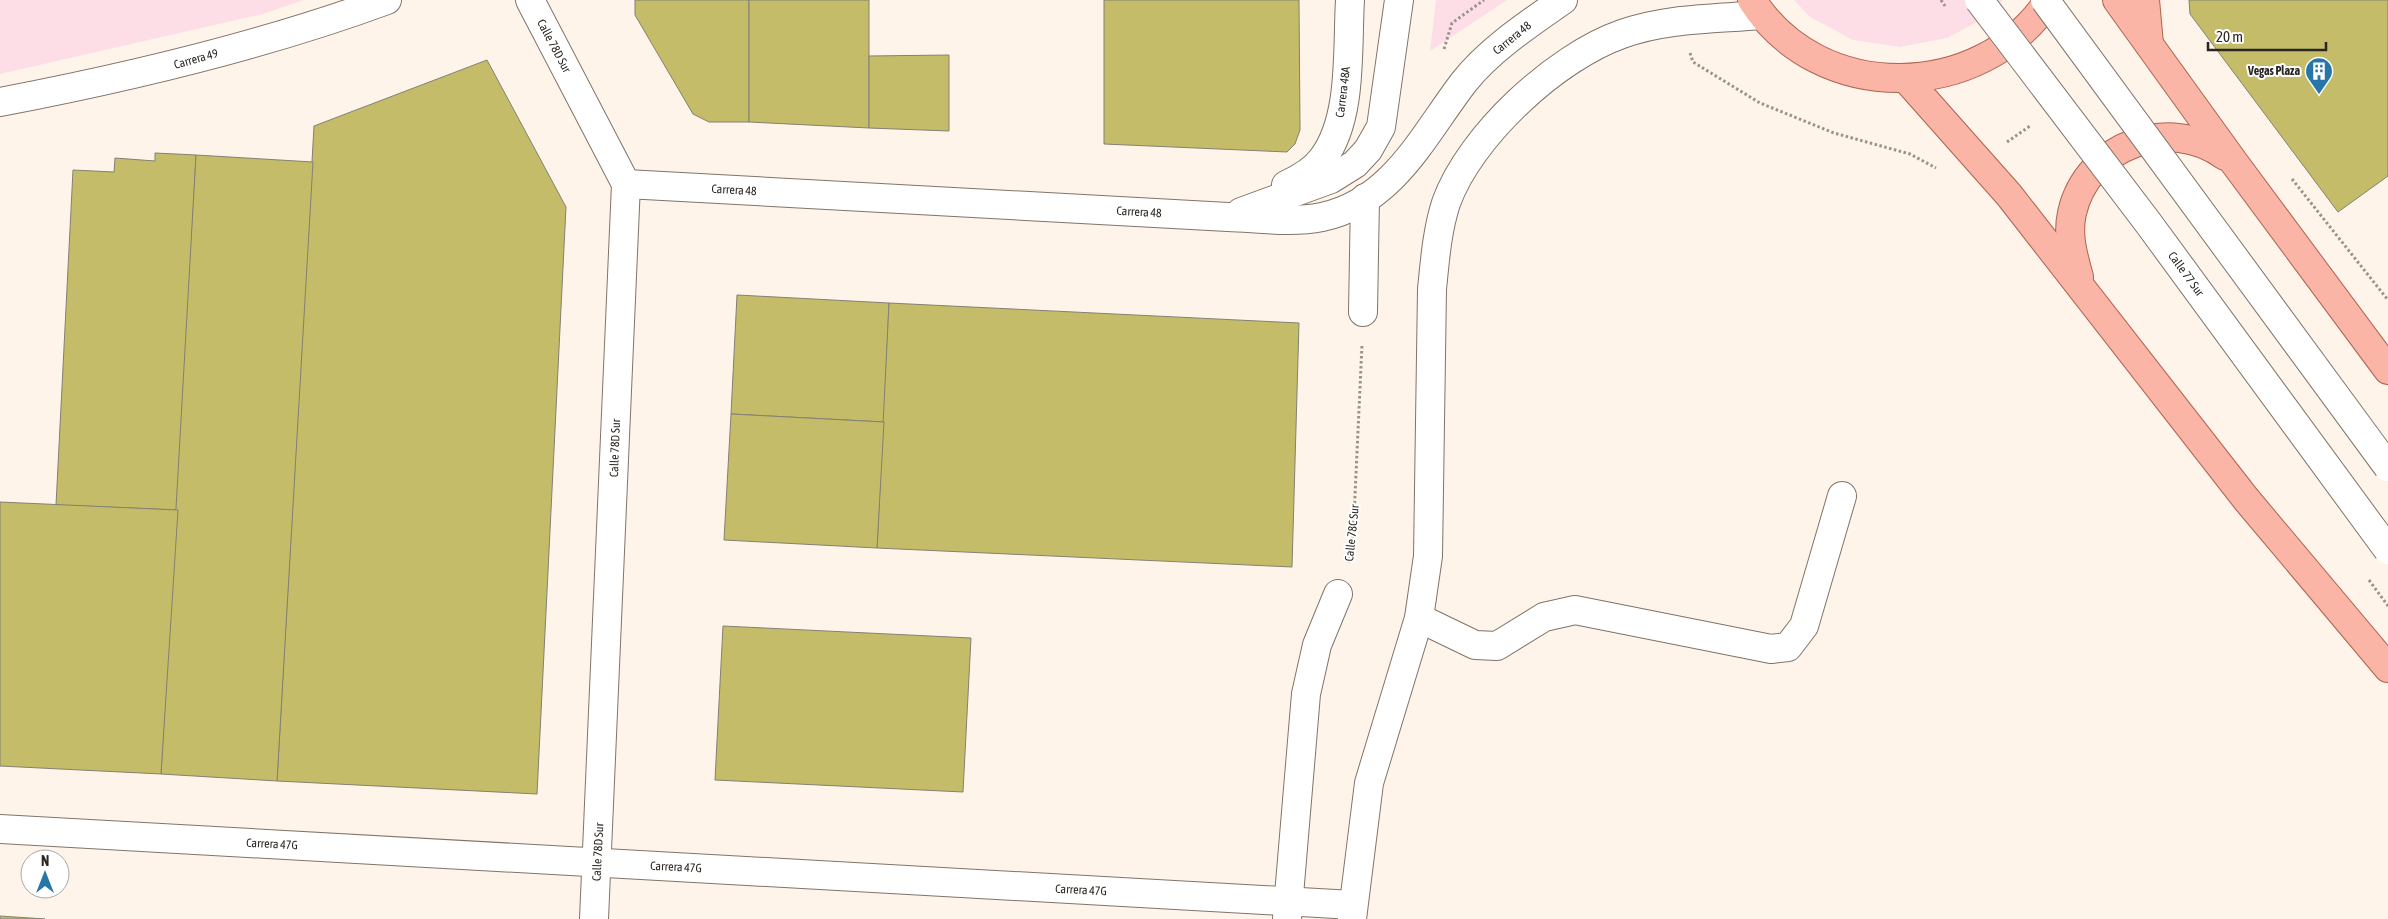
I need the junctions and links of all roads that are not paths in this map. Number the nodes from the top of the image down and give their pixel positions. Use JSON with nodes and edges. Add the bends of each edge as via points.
{"nodes":[{"id":1,"x":387,"y":0,"type":"edge"},
{"id":2,"x":530,"y":0,"type":"edge"},
{"id":3,"x":1350,"y":0,"type":"edge"},
{"id":4,"x":1399,"y":0,"type":"edge"},
{"id":5,"x":1563,"y":0,"type":"edge"},
{"id":6,"x":1979,"y":0,"type":"edge"},
{"id":7,"x":2047,"y":0,"type":"edge"},
{"id":8,"x":2117,"y":0,"type":"edge"},
{"id":9,"x":2145,"y":0,"type":"edge"},
{"id":10,"x":1756,"y":7,"type":"edge"},
{"id":11,"x":2149,"y":45,"type":"junction"},
{"id":12,"x":1907,"y":80,"type":"junction"},
{"id":13,"x":0,"y":102,"type":"edge"},
{"id":14,"x":2233,"y":161,"type":"junction"},
{"id":15,"x":626,"y":184,"type":"junction"},
{"id":16,"x":1364,"y":198,"type":"junction"},
{"id":17,"x":1228,"y":217,"type":"junction"},
{"id":18,"x":2082,"y":288,"type":"junction"},
{"id":19,"x":1363,"y":312,"type":"road end"},
{"id":20,"x":2388,"y":370,"type":"edge"},
{"id":21,"x":2388,"y":467,"type":"edge"},
{"id":22,"x":1842,"y":496,"type":"dead end"},
{"id":23,"x":2388,"y":550,"type":"edge"},
{"id":24,"x":1338,"y":594,"type":"road end"},
{"id":25,"x":1419,"y":618,"type":"junction"},
{"id":26,"x":2388,"y":668,"type":"edge"},
{"id":27,"x":0,"y":829,"type":"edge"},
{"id":28,"x":597,"y":863,"type":"junction"},
{"id":29,"x":1288,"y":910,"type":"edge"},
{"id":30,"x":1352,"y":912,"type":"edge"},
{"id":31,"x":594,"y":919,"type":"edge"}],
"edges":[{"from":1,"to":13,"type":"street","name":"Carrera 49","via":[[324,23],[165,68]]},
{"from":2,"to":15,"type":"street","name":"Calle 78D Sur"},
{"from":3,"to":17,"type":"street","name":"Carrera 48A","via":[[1344,107],[1336,135],[1323,159],[1299,178]]},
{"from":4,"to":17,"type":"street","via":[[1382,127],[1368,150],[1355,164],[1331,179]]},
{"from":5,"to":16,"type":"street","name":"Carrera 48","via":[[1522,30],[1465,81],[1396,174]]},
{"from":6,"to":23,"type":"street","name":"Calle 77 Sur","bridge":true,"via":[[2149,224]]},
{"from":7,"to":12,"type":"main road","via":[[2037,17],[2000,50],[1955,72]]},
{"from":7,"to":21,"type":"street","bridge":true},
{"from":8,"to":11,"type":"main road"},
{"from":9,"to":11,"type":"main road"},
{"from":10,"to":12,"type":"main road","via":[[1810,55],[1852,73]]},
{"from":10,"to":25,"type":"street","via":[[1661,24],[1623,34],[1586,50],[1533,89],[1492,128],[1466,165],[1447,202],[1436,246],[1432,289],[1428,556]]},
{"from":11,"to":14,"type":"main road"},
{"from":12,"to":18,"type":"main road","via":[[2009,194]]},
{"from":14,"to":18,"type":"main road","via":[[2195,139],[2163,136],[2132,143],[2104,159],[2084,184],[2072,213],[2070,244]]},
{"from":14,"to":20,"type":"main road"},
{"from":15,"to":17,"type":"street","name":"Carrera 48"},
{"from":15,"to":28,"type":"street","name":"Calle 78D Sur"},
{"from":16,"to":17,"type":"street","name":"Carrera 48","via":[[1322,217]]},
{"from":16,"to":19,"type":"street"},
{"from":18,"to":26,"type":"main road","via":[[2246,499]]},
{"from":22,"to":25,"type":"street","via":[[1804,626],[1788,647],[1771,649],[1575,610],[1544,617],[1497,646],[1475,644]]},
{"from":24,"to":29,"type":"street","via":[[1317,644],[1306,694]]},
{"from":25,"to":30,"type":"street","via":[[1369,783]]},
{"from":27,"to":28,"type":"street","name":"Carrera 47G"},
{"from":28,"to":29,"type":"street","name":"Carrera 47G"},
{"from":28,"to":31,"type":"street","name":"Calle 78D Sur"},
{"from":29,"to":30,"type":"street","name":"Carrera 47G"}]}
